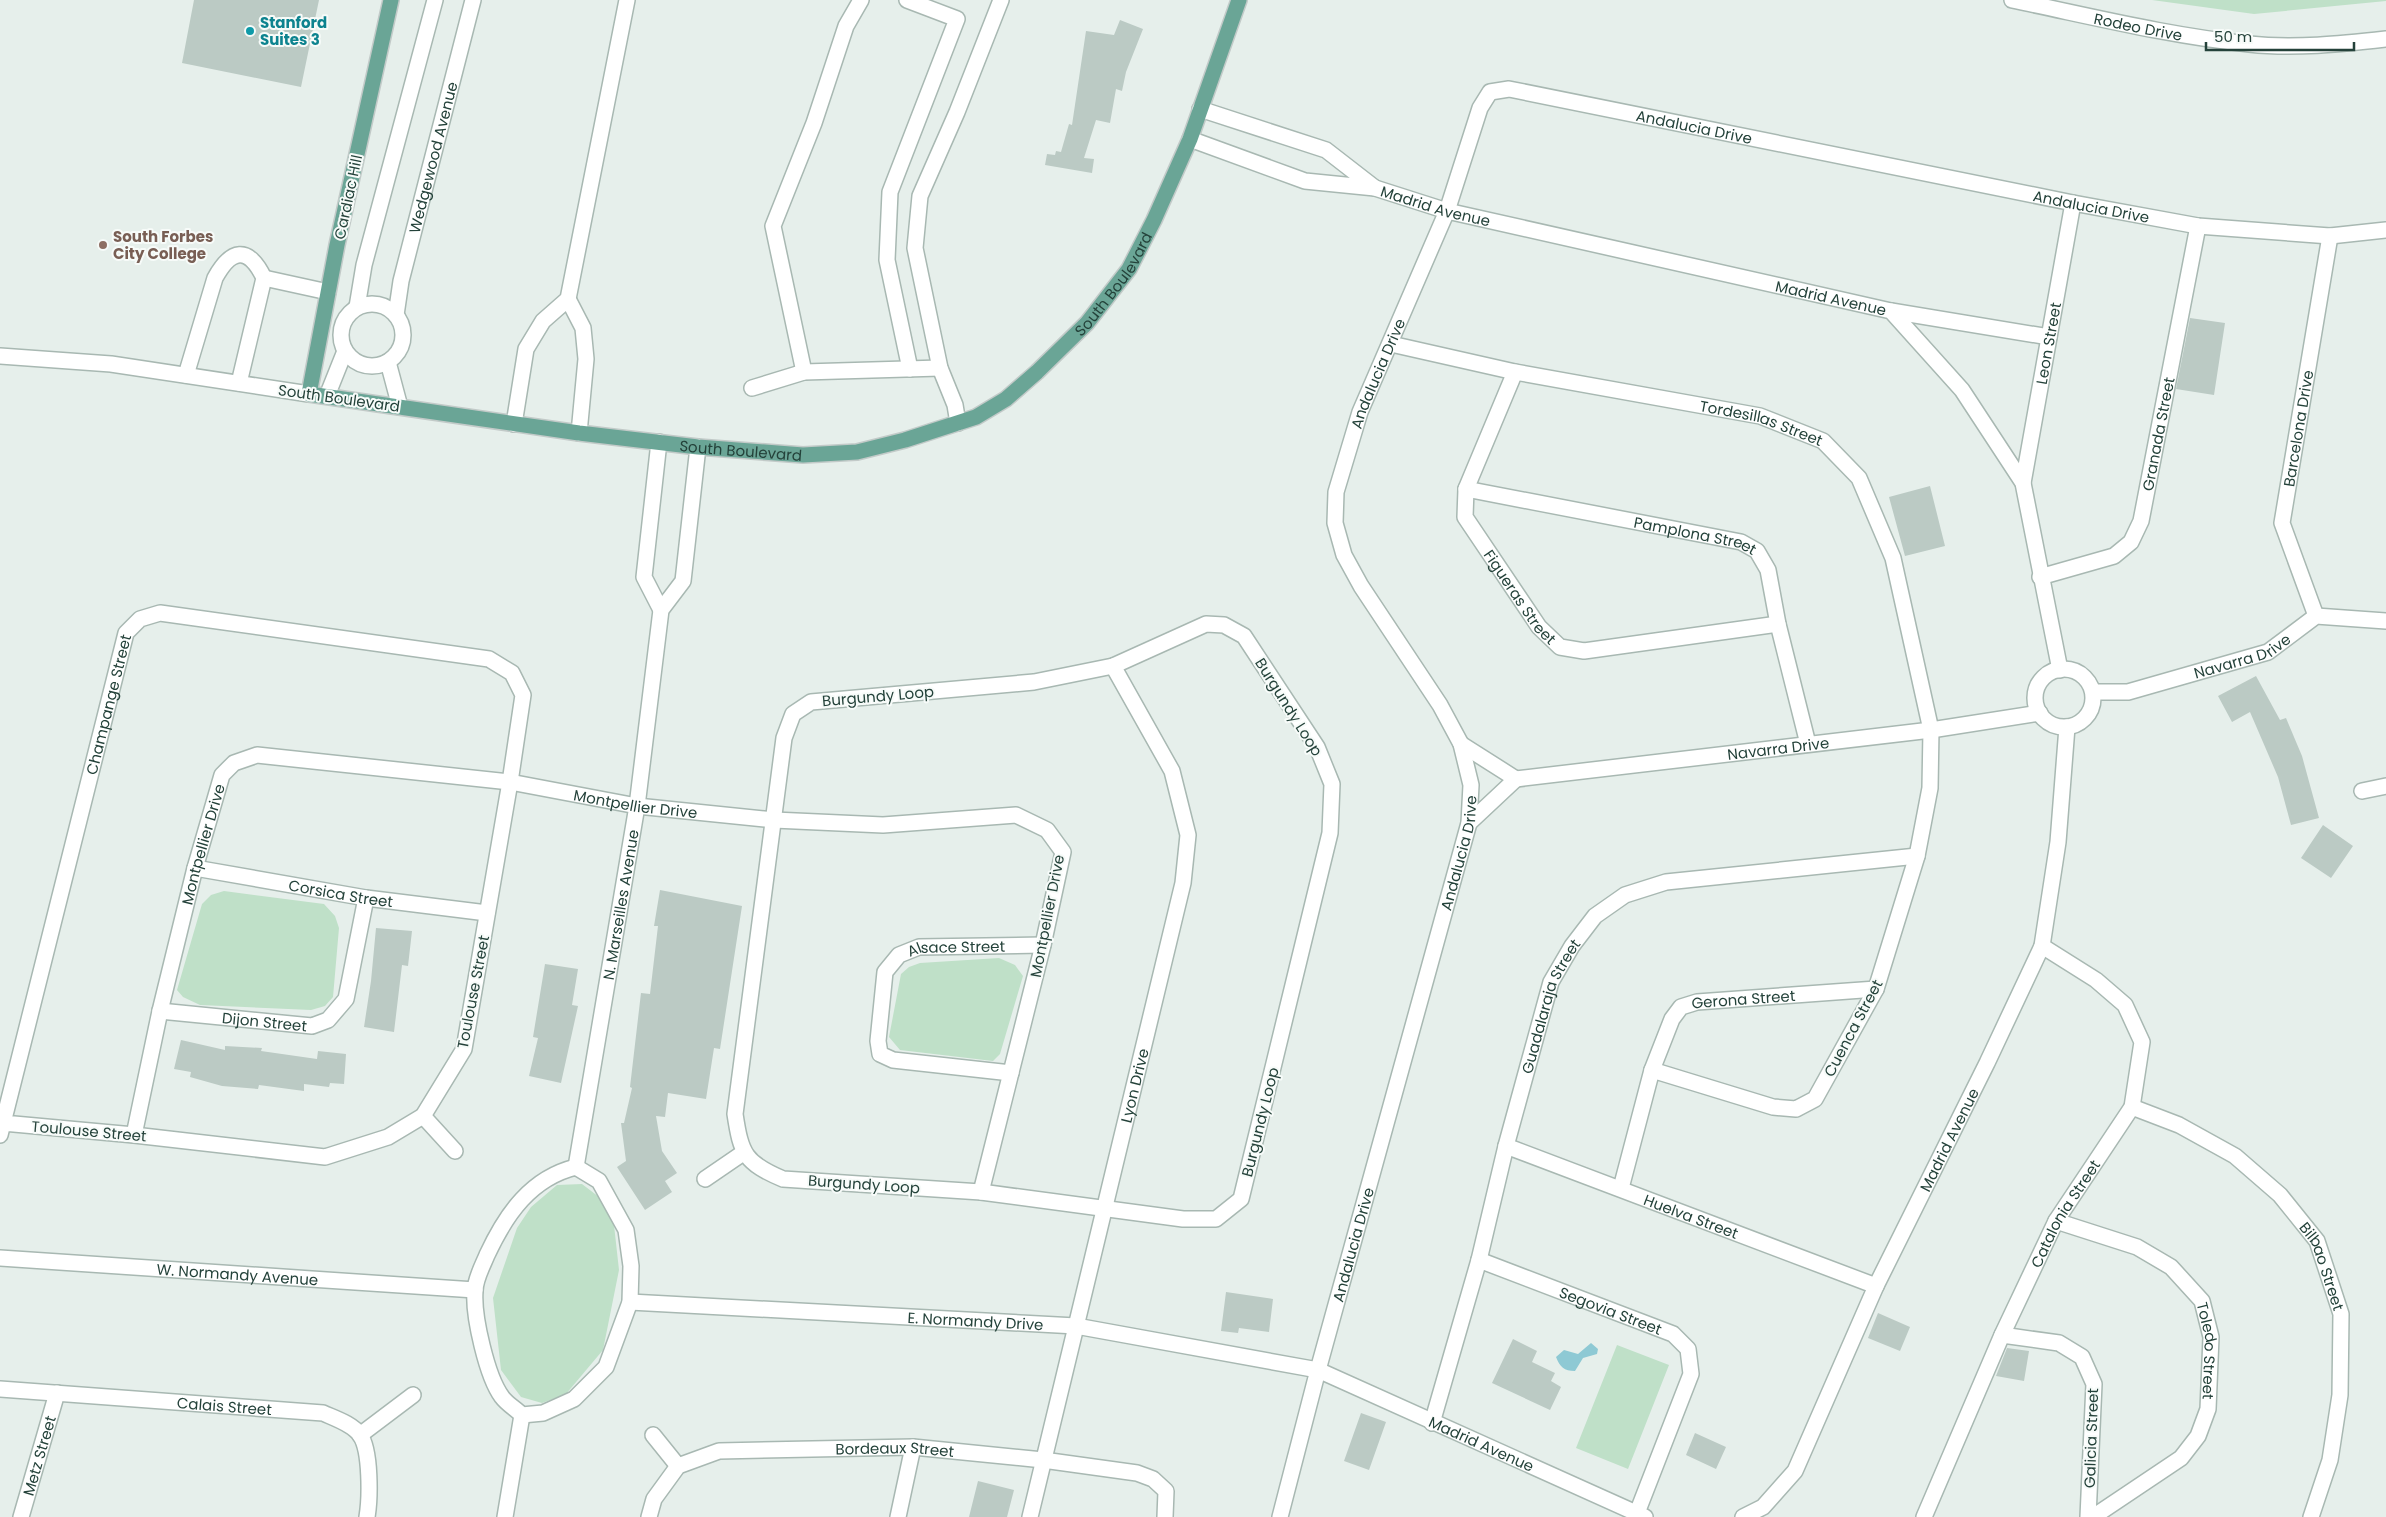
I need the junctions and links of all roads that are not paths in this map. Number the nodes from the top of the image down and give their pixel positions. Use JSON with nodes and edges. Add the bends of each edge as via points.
{"nodes":[{"id":1,"x":391,"y":0,"type":"edge"},
{"id":2,"x":435,"y":0,"type":"edge"},
{"id":3,"x":473,"y":0,"type":"edge"},
{"id":4,"x":627,"y":0,"type":"edge"},
{"id":5,"x":861,"y":0,"type":"edge"},
{"id":6,"x":907,"y":0,"type":"edge"},
{"id":7,"x":1001,"y":0,"type":"edge"},
{"id":8,"x":1239,"y":0,"type":"edge"},
{"id":9,"x":2012,"y":0,"type":"edge"},
{"id":10,"x":2386,"y":39,"type":"edge"},
{"id":11,"x":1200,"y":109,"type":"junction"},
{"id":12,"x":1190,"y":139,"type":"junction"},
{"id":13,"x":1375,"y":188,"type":"junction"},
{"id":14,"x":2073,"y":203,"type":"junction"},
{"id":15,"x":1447,"y":211,"type":"junction"},
{"id":16,"x":2198,"y":226,"type":"junction"},
{"id":17,"x":2386,"y":230,"type":"edge"},
{"id":18,"x":2330,"y":236,"type":"junction"},
{"id":19,"x":264,"y":278,"type":"junction"},
{"id":20,"x":328,"y":292,"type":"junction"},
{"id":21,"x":568,"y":299,"type":"junction"},
{"id":22,"x":357,"y":307,"type":"junction"},
{"id":23,"x":1890,"y":311,"type":"junction"},
{"id":24,"x":396,"y":315,"type":"junction"},
{"id":25,"x":2049,"y":337,"type":"junction"},
{"id":26,"x":1391,"y":344,"type":"junction"},
{"id":27,"x":344,"y":351,"type":"junction"},
{"id":28,"x":0,"y":356,"type":"edge"},
{"id":29,"x":388,"y":362,"type":"junction"},
{"id":30,"x":940,"y":368,"type":"junction"},
{"id":31,"x":910,"y":369,"type":"junction"},
{"id":32,"x":804,"y":372,"type":"junction"},
{"id":33,"x":1515,"y":372,"type":"junction"},
{"id":34,"x":186,"y":375,"type":"junction"},
{"id":35,"x":239,"y":383,"type":"junction"},
{"id":36,"x":752,"y":388,"type":"dead end"},
{"id":37,"x":309,"y":394,"type":"junction"},
{"id":38,"x":327,"y":396,"type":"junction"},
{"id":39,"x":400,"y":407,"type":"junction"},
{"id":40,"x":958,"y":423,"type":"junction"},
{"id":41,"x":514,"y":424,"type":"junction"},
{"id":42,"x":580,"y":433,"type":"junction"},
{"id":43,"x":659,"y":442,"type":"junction"},
{"id":44,"x":698,"y":447,"type":"junction"},
{"id":45,"x":2023,"y":483,"type":"junction"},
{"id":46,"x":1466,"y":489,"type":"junction"},
{"id":47,"x":2040,"y":577,"type":"junction"},
{"id":48,"x":661,"y":610,"type":"junction"},
{"id":49,"x":2316,"y":616,"type":"junction"},
{"id":50,"x":2386,"y":621,"type":"edge"},
{"id":51,"x":1778,"y":624,"type":"junction"},
{"id":52,"x":1114,"y":666,"type":"junction"},
{"id":53,"x":2060,"y":670,"type":"junction"},
{"id":54,"x":512,"y":673,"type":"joint"},
{"id":55,"x":2093,"y":692,"type":"junction"},
{"id":56,"x":2040,"y":713,"type":"junction"},
{"id":57,"x":2068,"y":727,"type":"junction"},
{"id":58,"x":1931,"y":730,"type":"junction"},
{"id":59,"x":1461,"y":744,"type":"junction"},
{"id":60,"x":1808,"y":744,"type":"junction"},
{"id":61,"x":1516,"y":779,"type":"junction"},
{"id":62,"x":510,"y":782,"type":"junction"},
{"id":63,"x":2386,"y":786,"type":"edge"},
{"id":64,"x":2362,"y":791,"type":"dead end"},
{"id":65,"x":637,"y":806,"type":"junction"},
{"id":66,"x":774,"y":820,"type":"junction"},
{"id":67,"x":1469,"y":823,"type":"junction"},
{"id":68,"x":1917,"y":856,"type":"junction"},
{"id":69,"x":195,"y":868,"type":"junction"},
{"id":70,"x":366,"y":898,"type":"junction"},
{"id":71,"x":487,"y":913,"type":"junction"},
{"id":72,"x":1043,"y":945,"type":"junction"},
{"id":73,"x":2042,"y":946,"type":"junction"},
{"id":74,"x":1876,"y":990,"type":"junction"},
{"id":75,"x":160,"y":1011,"type":"junction"},
{"id":76,"x":1652,"y":1070,"type":"junction"},
{"id":77,"x":1011,"y":1072,"type":"junction"},
{"id":78,"x":2132,"y":1107,"type":"junction"},
{"id":79,"x":423,"y":1116,"type":"junction"},
{"id":80,"x":2,"y":1129,"type":"edge"},
{"id":81,"x":134,"y":1135,"type":"junction"},
{"id":82,"x":1506,"y":1146,"type":"junction"},
{"id":83,"x":455,"y":1151,"type":"dead end"},
{"id":84,"x":744,"y":1153,"type":"junction"},
{"id":85,"x":576,"y":1167,"type":"junction"},
{"id":86,"x":705,"y":1179,"type":"dead end"},
{"id":87,"x":1621,"y":1188,"type":"junction"},
{"id":88,"x":981,"y":1192,"type":"junction"},
{"id":89,"x":1106,"y":1209,"type":"junction"},
{"id":90,"x":2056,"y":1221,"type":"junction"},
{"id":91,"x":0,"y":1258,"type":"edge"},
{"id":92,"x":1480,"y":1260,"type":"junction"},
{"id":93,"x":1876,"y":1286,"type":"junction"},
{"id":94,"x":475,"y":1290,"type":"junction"},
{"id":95,"x":630,"y":1302,"type":"junction"},
{"id":96,"x":1076,"y":1326,"type":"junction"},
{"id":97,"x":2002,"y":1335,"type":"junction"},
{"id":98,"x":1318,"y":1370,"type":"junction"},
{"id":99,"x":0,"y":1389,"type":"edge"},
{"id":100,"x":57,"y":1393,"type":"junction"},
{"id":101,"x":414,"y":1395,"type":"dead end"},
{"id":102,"x":522,"y":1415,"type":"junction"},
{"id":103,"x":1432,"y":1423,"type":"junction"},
{"id":104,"x":360,"y":1435,"type":"junction"},
{"id":105,"x":653,"y":1435,"type":"dead end"},
{"id":106,"x":913,"y":1447,"type":"junction"},
{"id":107,"x":1043,"y":1460,"type":"junction"},
{"id":108,"x":678,"y":1466,"type":"junction"},
{"id":109,"x":1641,"y":1515,"type":"edge"},
{"id":110,"x":24,"y":1517,"type":"edge"},
{"id":111,"x":367,"y":1517,"type":"edge"},
{"id":112,"x":505,"y":1517,"type":"edge"},
{"id":113,"x":649,"y":1517,"type":"edge"},
{"id":114,"x":898,"y":1517,"type":"edge"},
{"id":115,"x":1030,"y":1517,"type":"edge"},
{"id":116,"x":1165,"y":1517,"type":"edge"},
{"id":117,"x":1280,"y":1517,"type":"edge"},
{"id":118,"x":1743,"y":1517,"type":"edge"},
{"id":119,"x":1924,"y":1517,"type":"edge"},
{"id":120,"x":2088,"y":1517,"type":"edge"},
{"id":121,"x":2093,"y":1517,"type":"edge"},
{"id":122,"x":2311,"y":1517,"type":"edge"}],
"edges":[{"from":1,"to":20,"type":"main road","name":"Cardiac Hill"},
{"from":2,"to":22,"type":"street","via":[[364,265]]},
{"from":3,"to":24,"type":"street","name":"Wedgewood Avenue","via":[[401,281]]},
{"from":4,"to":21,"type":"street"},
{"from":5,"to":32,"type":"street","via":[[846,26],[814,122],[772,226]]},
{"from":6,"to":31,"type":"street","via":[[957,20],[890,192],[887,260]]},
{"from":7,"to":30,"type":"street","via":[[920,196],[915,248]]},
{"from":8,"to":11,"type":"main road","name":"South Boulevard"},
{"from":9,"to":10,"type":"street","name":"Rodeo Drive","via":[[2155,29],[2250,44],[2332,45]]},
{"from":11,"to":12,"type":"main road","name":"South Boulevard"},
{"from":11,"to":13,"type":"street","via":[[1319,147]]},
{"from":12,"to":13,"type":"street","via":[[1305,181]]},
{"from":12,"to":40,"type":"main road","name":"South Boulevard","via":[[1129,270],[1088,323],[1006,399],[976,417]]},
{"from":13,"to":15,"type":"street","name":"Madrid Avenue"},
{"from":14,"to":15,"type":"street","name":"Andalucia Drive","via":[[1509,89],[1490,92],[1480,108]]},
{"from":14,"to":16,"type":"street","name":"Andalucia Drive"},
{"from":14,"to":25,"type":"street","name":"Leon Street"},
{"from":15,"to":23,"type":"street","name":"Madrid Avenue"},
{"from":15,"to":26,"type":"street","name":"Andalucia Drive"},
{"from":16,"to":18,"type":"street","name":"Andalucia Drive"},
{"from":16,"to":47,"type":"street","name":"Granada Street","via":[[2141,521],[2131,542],[2114,556]]},
{"from":17,"to":18,"type":"street","name":"Andalucia Drive"},
{"from":18,"to":49,"type":"street","name":"Barcelona Drive","via":[[2282,523]]},
{"from":19,"to":20,"type":"street"},
{"from":19,"to":34,"type":"street","via":[[257,263],[245,254],[235,254],[223,264],[215,278]]},
{"from":19,"to":35,"type":"street"},
{"from":20,"to":37,"type":"main road","name":"Cardiac Hill"},
{"from":21,"to":41,"type":"street","via":[[544,321],[526,349]]},
{"from":21,"to":42,"type":"street","via":[[582,328],[586,360]]},
{"from":22,"to":24,"type":"street","via":[[374,303]]},
{"from":22,"to":27,"type":"street","via":[[341,326]]},
{"from":23,"to":25,"type":"street"},
{"from":23,"to":45,"type":"street","name":"Madrid Avenue","via":[[1962,390]]},
{"from":24,"to":29,"type":"street","name":"Wedgewood Avenue","via":[[403,335],[396,355]]},
{"from":25,"to":45,"type":"street","name":"Leon Street"},
{"from":26,"to":33,"type":"street","name":"Tordesillas Street"},
{"from":26,"to":59,"type":"street","name":"Andalucia Drive","via":[[1360,412],[1336,492],[1335,523],[1344,554],[1361,586],[1440,705]]},
{"from":27,"to":29,"type":"street","via":[[359,364],[369,366]]},
{"from":27,"to":38,"type":"street"},
{"from":28,"to":34,"type":"street","name":"South Boulevard","via":[[111,364]]},
{"from":29,"to":39,"type":"street"},
{"from":30,"to":31,"type":"street"},
{"from":30,"to":40,"type":"street","via":[[955,405]]},
{"from":31,"to":32,"type":"street"},
{"from":32,"to":36,"type":"street"},
{"from":33,"to":46,"type":"street","name":"Figueras Street"},
{"from":33,"to":58,"type":"street","name":"Tordesillas Street","via":[[1760,416],[1823,441],[1859,478],[1893,558]]},
{"from":34,"to":35,"type":"street","name":"South Boulevard"},
{"from":35,"to":37,"type":"street","name":"South Boulevard"},
{"from":37,"to":38,"type":"main road","name":"South Boulevard"},
{"from":38,"to":39,"type":"main road","name":"South Boulevard"},
{"from":39,"to":41,"type":"main road","name":"South Boulevard"},
{"from":40,"to":44,"type":"main road","name":"South Boulevard","via":[[857,452],[803,455]]},
{"from":41,"to":42,"type":"main road","name":"South Boulevard"},
{"from":42,"to":43,"type":"main road","name":"South Boulevard"},
{"from":43,"to":44,"type":"main road","name":"South Boulevard"},
{"from":43,"to":48,"type":"street","via":[[644,577]]},
{"from":44,"to":48,"type":"street","via":[[683,581]]},
{"from":45,"to":47,"type":"street","name":"Madrid Avenue"},
{"from":46,"to":51,"type":"street","name":"Pamplona Street","via":[[1741,542],[1757,550],[1768,570]]},
{"from":46,"to":51,"type":"street","name":"Figueras Street","via":[[1465,517],[1539,627],[1560,647],[1584,651]]},
{"from":47,"to":53,"type":"street","name":"Madrid Avenue"},
{"from":48,"to":65,"type":"street","name":"N. Marseilles Avenue"},
{"from":49,"to":50,"type":"street"},
{"from":49,"to":55,"type":"street","name":"Navarra Drive","via":[[2268,652],[2128,692]]},
{"from":51,"to":60,"type":"street","name":"Pamplona Street"},
{"from":52,"to":66,"type":"street","name":"Burgundy Loop","via":[[1034,682],[810,702],[793,714],[784,738]]},
{"from":52,"to":89,"type":"street","name":"Lyon Drive","via":[[1172,771],[1188,835],[1182,883]]},
{"from":52,"to":89,"type":"street","name":"Burgundy Loop","via":[[1206,624],[1224,625],[1244,636],[1317,747],[1332,784],[1330,833],[1241,1199],[1216,1219],[1183,1219]]},
{"from":53,"to":55,"type":"street","via":[[2077,672]]},
{"from":53,"to":56,"type":"street","via":[[2043,678],[2038,686],[2035,695]]},
{"from":54,"to":62,"type":"street","name":"Toulouse Street","via":[[523,695]]},
{"from":54,"to":80,"type":"street","name":"Champange Street","via":[[489,659],[160,613],[140,619],[126,634]]},
{"from":55,"to":57,"type":"street","via":[[2093,702],[2085,719]]},
{"from":56,"to":57,"type":"street","via":[[2052,724]]},
{"from":56,"to":58,"type":"street","name":"Navarra Drive"},
{"from":57,"to":73,"type":"street","name":"Madrid Avenue","via":[[2058,842]]},
{"from":58,"to":60,"type":"street","name":"Navarra Drive"},
{"from":58,"to":68,"type":"street","name":"Cuenca Street","via":[[1930,788]]},
{"from":59,"to":61,"type":"street"},
{"from":59,"to":67,"type":"street","name":"Andalucia Drive","via":[[1471,785]]},
{"from":60,"to":61,"type":"street","name":"Navarra Drive"},
{"from":61,"to":67,"type":"street"},
{"from":62,"to":65,"type":"street","name":"Montpellier Drive"},
{"from":62,"to":69,"type":"street","name":"Montpellier Drive","via":[[257,755],[234,762],[222,775]]},
{"from":62,"to":71,"type":"street","name":"Toulouse Street"},
{"from":63,"to":64,"type":"street"},
{"from":65,"to":66,"type":"street","name":"Montpellier Drive"},
{"from":65,"to":85,"type":"street","name":"N. Marseilles Avenue"},
{"from":66,"to":72,"type":"street","name":"Montpellier Drive","via":[[883,825],[1016,815],[1047,830],[1063,852]]},
{"from":66,"to":84,"type":"street","name":"Burgundy Loop","via":[[735,1114]]},
{"from":67,"to":98,"type":"street","name":"Andalucia Drive"},
{"from":68,"to":74,"type":"street","name":"Cuenca Street"},
{"from":68,"to":82,"type":"street","name":"Guadalaraja Street","via":[[1666,882],[1625,895],[1595,916],[1551,982]]},
{"from":69,"to":70,"type":"street","name":"Corsica Street"},
{"from":69,"to":75,"type":"street","name":"Montpellier Drive"},
{"from":70,"to":71,"type":"street","name":"Corsica Street"},
{"from":70,"to":75,"type":"street","name":"Dijon Street","via":[[346,1000],[328,1020],[312,1026]]},
{"from":71,"to":79,"type":"street","name":"Toulouse Street","via":[[464,1050]]},
{"from":72,"to":77,"type":"street","name":"Montpellier Drive"},
{"from":72,"to":77,"type":"street","name":"Alsace Street","via":[[919,947],[899,955],[885,972],[878,1040],[880,1054],[892,1060]]},
{"from":73,"to":78,"type":"street","name":"Catalonia Street","via":[[2096,980],[2125,1005],[2142,1042]]},
{"from":73,"to":93,"type":"street","name":"Madrid Avenue"},
{"from":74,"to":76,"type":"street","name":"Gerona Street","via":[[1697,1002],[1682,1007],[1672,1019]]},
{"from":74,"to":76,"type":"street","name":"Cuenca Street","via":[[1815,1099],[1796,1109],[1774,1106]]},
{"from":75,"to":81,"type":"street","name":"Montpellier Drive"},
{"from":76,"to":87,"type":"street","name":"Gerona Street"},
{"from":77,"to":88,"type":"street","name":"Montpellier Drive"},
{"from":78,"to":90,"type":"street","name":"Catalonia Street"},
{"from":78,"to":122,"type":"street","name":"Bilbao Street","via":[[2179,1125],[2235,1156],[2280,1194],[2317,1241],[2341,1314],[2340,1395],[2330,1460]]},
{"from":79,"to":81,"type":"street","name":"Toulouse Street","via":[[388,1137],[325,1157]]},
{"from":79,"to":83,"type":"street"},
{"from":80,"to":81,"type":"street","name":"Toulouse Street"},
{"from":82,"to":87,"type":"street","name":"Huelva Street"},
{"from":82,"to":92,"type":"street","name":"Guadalaraja Street"},
{"from":84,"to":86,"type":"street"},
{"from":84,"to":88,"type":"street","name":"Burgundy Loop","via":[[762,1170],[783,1179]]},
{"from":85,"to":94,"type":"street","via":[[556,1172],[535,1186],[515,1207],[496,1236]]},
{"from":85,"to":95,"type":"street","via":[[599,1181],[626,1230],[631,1266]]},
{"from":87,"to":93,"type":"street","name":"Huelva Street"},
{"from":88,"to":89,"type":"street","name":"Burgundy Loop"},
{"from":89,"to":96,"type":"street","name":"Lyon Drive"},
{"from":90,"to":97,"type":"street","name":"Catalonia Street"},
{"from":90,"to":121,"type":"street","name":"Toledo Street","via":[[2137,1247],[2171,1267],[2202,1301],[2211,1337],[2208,1409],[2198,1436],[2180,1458]]},
{"from":91,"to":94,"type":"street","name":"W. Normandy Avenue"},
{"from":92,"to":103,"type":"street","name":"Guadalaraja Street"},
{"from":92,"to":109,"type":"street","name":"Segovia Street","via":[[1673,1334],[1688,1349],[1691,1374]]},
{"from":93,"to":118,"type":"street","name":"Madrid Avenue","via":[[1795,1470],[1763,1506]]},
{"from":94,"to":102,"type":"street","via":[[489,1372],[502,1397]]},
{"from":95,"to":96,"type":"street","name":"E. Normandy Drive"},
{"from":95,"to":102,"type":"street","via":[[606,1367],[574,1399],[543,1413]]},
{"from":96,"to":98,"type":"street","name":"E. Normandy Drive"},
{"from":96,"to":107,"type":"street","name":"Lyon Drive"},
{"from":97,"to":119,"type":"street","name":"Catalonia Street"},
{"from":97,"to":120,"type":"street","name":"Galicia Street","via":[[2059,1343],[2082,1356],[2094,1384]]},
{"from":98,"to":103,"type":"street","name":"Madrid Avenue"},
{"from":98,"to":117,"type":"street","name":"Andalucia Drive"},
{"from":99,"to":100,"type":"street","name":"Calais Street"},
{"from":100,"to":104,"type":"street","name":"Calais Street","via":[[323,1413],[341,1420]]},
{"from":100,"to":110,"type":"street","name":"Metz Street"},
{"from":101,"to":104,"type":"street"},
{"from":102,"to":112,"type":"street"},
{"from":103,"to":109,"type":"street","name":"Madrid Avenue"},
{"from":104,"to":111,"type":"street","via":[[368,1462]]},
{"from":105,"to":108,"type":"street"},
{"from":106,"to":107,"type":"street","name":"Bordeaux Street"},
{"from":106,"to":108,"type":"street","name":"Bordeaux Street","via":[[720,1451]]},
{"from":106,"to":114,"type":"street"},
{"from":107,"to":115,"type":"street","name":"Lyon Drive"},
{"from":107,"to":116,"type":"street","name":"Bordeaux Street","via":[[1137,1473],[1153,1479],[1166,1491]]},
{"from":108,"to":113,"type":"street","via":[[654,1499]]}]}
